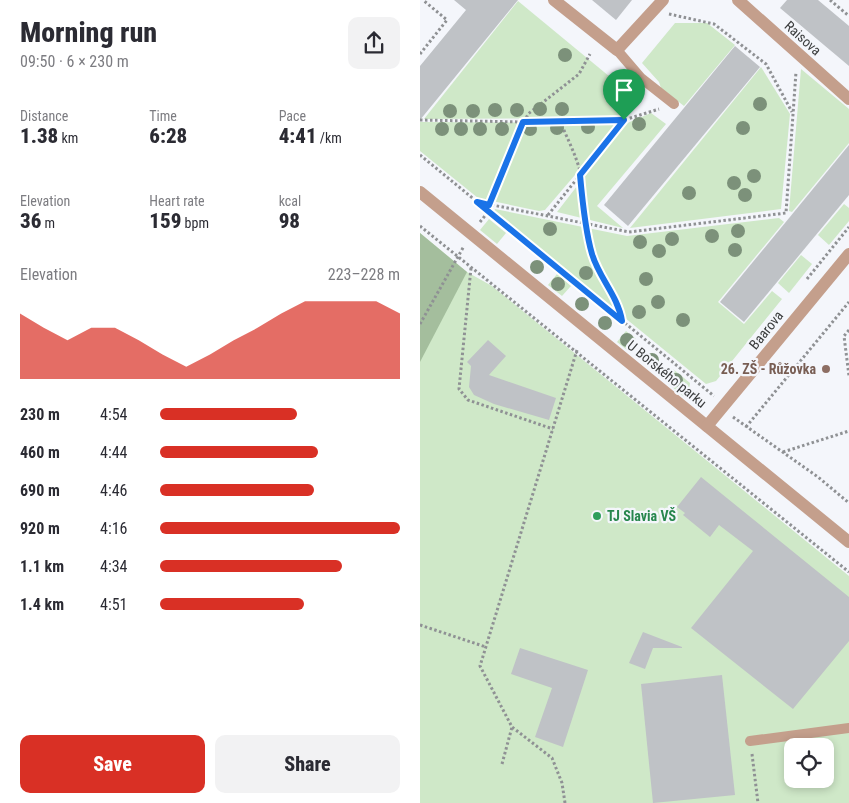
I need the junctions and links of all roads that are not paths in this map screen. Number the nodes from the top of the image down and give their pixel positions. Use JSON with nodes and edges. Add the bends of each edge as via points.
{"nodes":[{"id":1,"x":554,"y":0,"type":"edge"},
{"id":2,"x":663,"y":0,"type":"edge"},
{"id":3,"x":738,"y":0,"type":"edge"},
{"id":4,"x":617,"y":50,"type":"junction"},
{"id":5,"x":849,"y":99,"type":"edge"},
{"id":6,"x":674,"y":104,"type":"road end"},
{"id":7,"x":420,"y":192,"type":"edge"},
{"id":8,"x":849,"y":254,"type":"edge"},
{"id":9,"x":707,"y":426,"type":"junction"},
{"id":10,"x":849,"y":542,"type":"edge"},
{"id":11,"x":849,"y":728,"type":"edge"},
{"id":12,"x":750,"y":741,"type":"road end"}],
"edges":[{"from":1,"to":4,"type":"street"},
{"from":2,"to":4,"type":"street"},
{"from":3,"to":5,"type":"street","name":"Raisova"},
{"from":4,"to":6,"type":"lane","via":[[642,78]]},
{"from":7,"to":9,"type":"street","name":"U Borského parku"},
{"from":8,"to":9,"type":"street","name":"Baarova"},
{"from":9,"to":10,"type":"street","name":"U Borského parku"},
{"from":11,"to":12,"type":"lane"}]}
